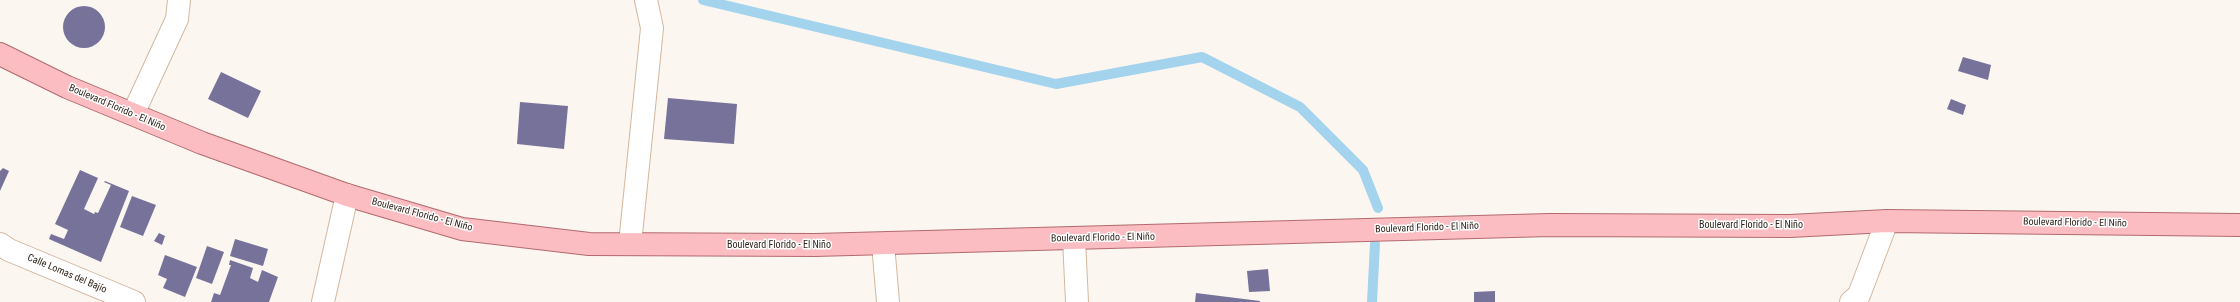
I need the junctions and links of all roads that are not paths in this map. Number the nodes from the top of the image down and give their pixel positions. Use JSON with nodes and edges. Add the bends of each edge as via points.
{"nodes":[{"id":1,"x":179,"y":0,"type":"edge"},
{"id":2,"x":646,"y":0,"type":"edge"},
{"id":3,"x":0,"y":54,"type":"edge"},
{"id":4,"x":133,"y":114,"type":"junction"},
{"id":5,"x":347,"y":194,"type":"junction"},
{"id":6,"x":1887,"y":221,"type":"junction"},
{"id":7,"x":2240,"y":225,"type":"edge"},
{"id":8,"x":1074,"y":239,"type":"junction"},
{"id":9,"x":0,"y":244,"type":"edge"},
{"id":10,"x":630,"y":244,"type":"junction"},
{"id":11,"x":883,"y":244,"type":"junction"},
{"id":12,"x":1858,"y":300,"type":"edge"},
{"id":13,"x":134,"y":302,"type":"edge"},
{"id":14,"x":323,"y":302,"type":"edge"},
{"id":15,"x":888,"y":302,"type":"edge"},
{"id":16,"x":1077,"y":302,"type":"edge"}],
"edges":[{"from":1,"to":4,"type":"street","via":[[177,19]]},
{"from":2,"to":10,"type":"street","via":[[652,28]]},
{"from":3,"to":4,"type":"main road","name":"Boulevard Florido - El Niño","via":[[67,87]]},
{"from":4,"to":5,"type":"main road","name":"Boulevard Florido - El Niño","via":[[202,143]]},
{"from":5,"to":10,"type":"main road","name":"Boulevard Florido - El Niño","via":[[462,228],[589,244]]},
{"from":5,"to":14,"type":"street"},
{"from":6,"to":7,"type":"main road","name":"Boulevard Florido - El Niño"},
{"from":6,"to":8,"type":"main road","name":"Boulevard Florido - El Niño","via":[[1790,226],[1550,225]]},
{"from":6,"to":12,"type":"street"},
{"from":8,"to":11,"type":"main road","name":"Boulevard Florido - El Niño"},
{"from":8,"to":16,"type":"street"},
{"from":9,"to":13,"type":"street","name":"Calle Lomas del Bajío"},
{"from":10,"to":11,"type":"main road","name":"Boulevard Florido - El Niño"},
{"from":11,"to":15,"type":"street"}]}
